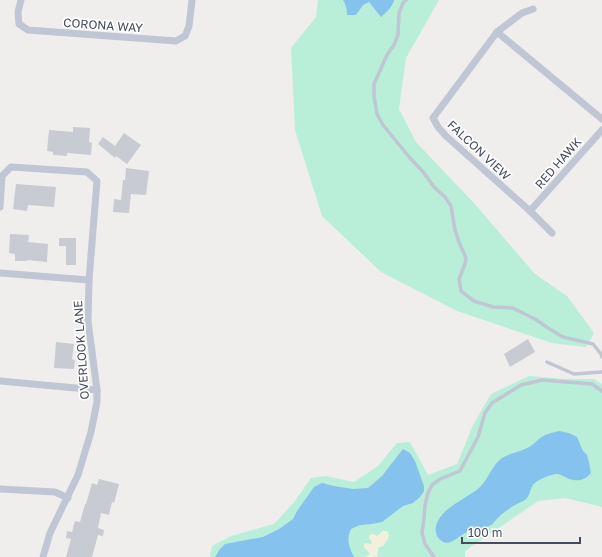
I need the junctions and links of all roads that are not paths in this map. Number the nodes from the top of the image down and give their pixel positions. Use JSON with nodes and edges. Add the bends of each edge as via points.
{"nodes":[{"id":1,"x":21,"y":0,"type":"edge"},
{"id":2,"x":192,"y":0,"type":"edge"},
{"id":3,"x":406,"y":0,"type":"edge"},
{"id":4,"x":533,"y":9,"type":"dead end"},
{"id":5,"x":497,"y":32,"type":"junction"},
{"id":6,"x":602,"y":119,"type":"edge"},
{"id":7,"x":602,"y":130,"type":"edge"},
{"id":8,"x":0,"y":207,"type":"edge"},
{"id":9,"x":530,"y":212,"type":"junction"},
{"id":10,"x":552,"y":233,"type":"dead end"},
{"id":11,"x":0,"y":273,"type":"edge"},
{"id":12,"x":89,"y":280,"type":"junction"},
{"id":13,"x":602,"y":357,"type":"edge"},
{"id":14,"x":547,"y":362,"type":"dead end"},
{"id":15,"x":602,"y":372,"type":"edge"},
{"id":16,"x":0,"y":381,"type":"edge"},
{"id":17,"x":97,"y":390,"type":"junction"},
{"id":18,"x":602,"y":391,"type":"edge"},
{"id":19,"x":0,"y":489,"type":"edge"},
{"id":20,"x":68,"y":498,"type":"junction"},
{"id":21,"x":43,"y":557,"type":"edge"},
{"id":22,"x":434,"y":557,"type":"edge"}],
"edges":[{"from":1,"to":2,"type":"street","name":"CORONA WAY","via":[[19,24],[28,30],[176,41],[185,36],[189,26]]},
{"from":3,"to":13,"type":"lane","via":[[399,13],[398,35],[374,84],[377,114],[383,126],[451,206],[454,230],[466,258],[459,279],[461,291],[474,301],[493,307],[513,308],[563,336],[593,344]]},
{"from":4,"to":5,"type":"street","name":"FALCON VIEW","via":[[522,13]]},
{"from":5,"to":6,"type":"street"},
{"from":5,"to":9,"type":"street","name":"FALCON VIEW","via":[[434,118],[446,136]]},
{"from":7,"to":9,"type":"street","name":"RED HAWK"},
{"from":8,"to":12,"type":"street","name":"OVERLOOK LANE","via":[[2,176],[11,167],[87,172],[97,181]]},
{"from":9,"to":10,"type":"street","name":"FALCON VIEW"},
{"from":11,"to":12,"type":"street"},
{"from":12,"to":17,"type":"street","name":"OVERLOOK LANE","via":[[88,321]]},
{"from":14,"to":15,"type":"lane","via":[[574,374]]},
{"from":16,"to":17,"type":"street"},
{"from":17,"to":20,"type":"street","name":"OVERLOOK LANE","via":[[91,432],[78,476]]},
{"from":18,"to":22,"type":"lane","via":[[592,384],[542,380],[520,385],[492,403],[485,413],[478,437],[460,471],[440,479],[432,485],[428,493],[424,505],[422,533],[424,544]]},
{"from":19,"to":20,"type":"street","via":[[55,492]]},
{"from":20,"to":21,"type":"street","name":"OVERLOOK LANE","via":[[50,533]]}]}
